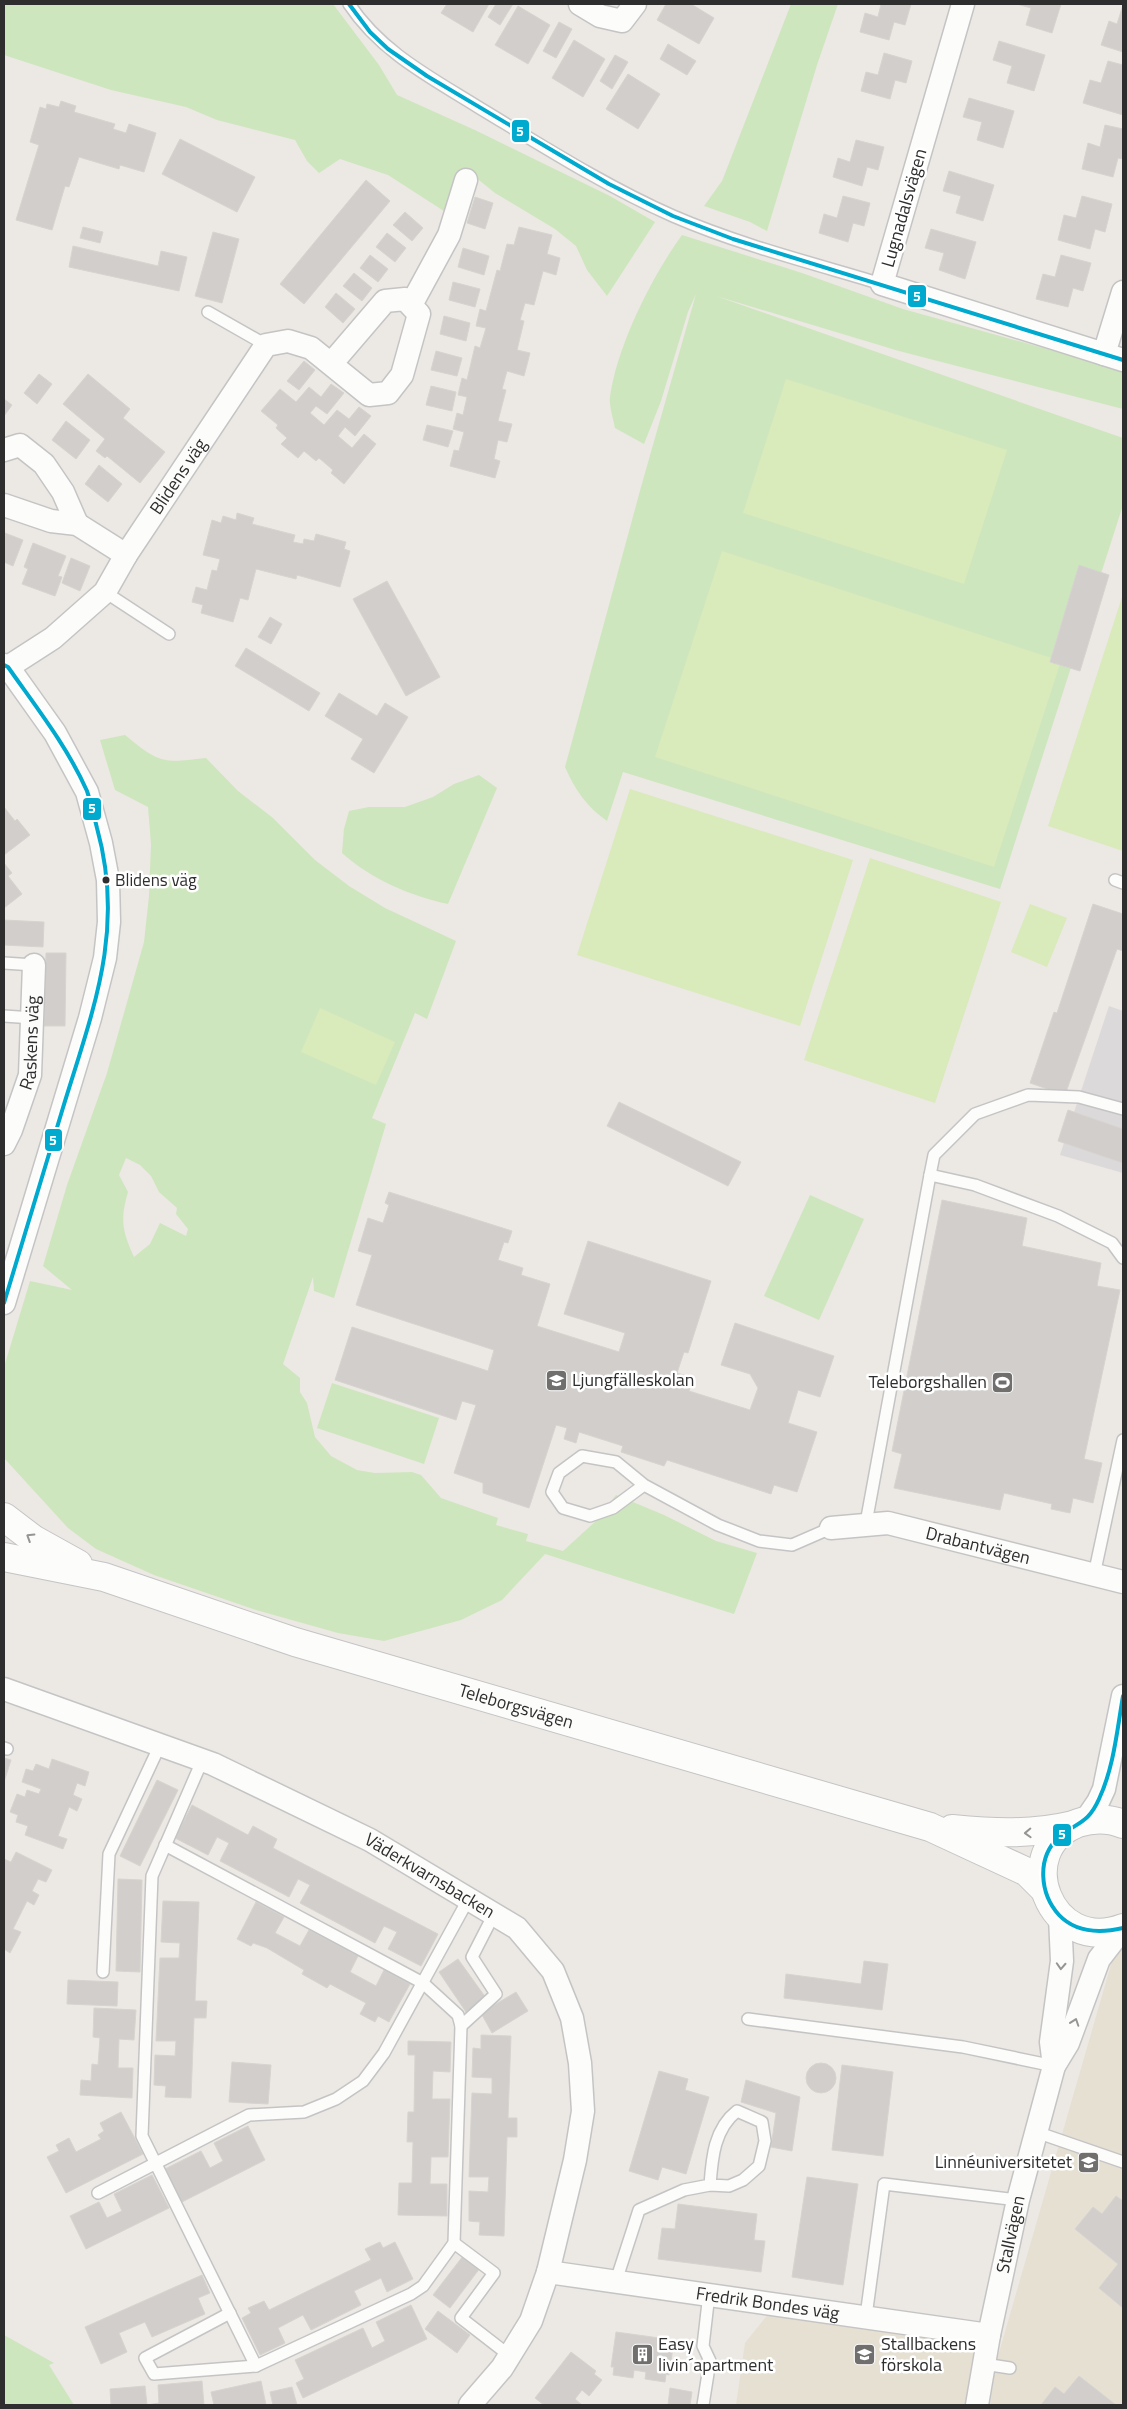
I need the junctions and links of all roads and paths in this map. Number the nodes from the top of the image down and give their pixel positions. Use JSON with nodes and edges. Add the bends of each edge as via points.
{"nodes":[{"id":1,"x":349,"y":4,"type":"edge"},
{"id":2,"x":580,"y":4,"type":"edge"},
{"id":3,"x":635,"y":4,"type":"edge"},
{"id":4,"x":963,"y":4,"type":"edge"},
{"id":5,"x":466,"y":180,"type":"dead end"},
{"id":6,"x":882,"y":284,"type":"junction"},
{"id":7,"x":1123,"y":292,"type":"edge"},
{"id":8,"x":411,"y":305,"type":"junction"},
{"id":9,"x":208,"y":312,"type":"dead end"},
{"id":10,"x":266,"y":345,"type":"junction"},
{"id":11,"x":1113,"y":357,"type":"edge"},
{"id":12,"x":331,"y":364,"type":"junction"},
{"id":13,"x":4,"y":450,"type":"edge"},
{"id":14,"x":4,"y":505,"type":"edge"},
{"id":15,"x":77,"y":524,"type":"junction"},
{"id":16,"x":126,"y":555,"type":"junction"},
{"id":17,"x":105,"y":592,"type":"junction"},
{"id":18,"x":170,"y":634,"type":"dead end"},
{"id":19,"x":6,"y":666,"type":"edge"},
{"id":20,"x":4,"y":964,"type":"edge"},
{"id":21,"x":34,"y":965,"type":"joint"},
{"id":22,"x":4,"y":1016,"type":"edge"},
{"id":23,"x":33,"y":1018,"type":"junction"},
{"id":24,"x":1123,"y":1109,"type":"edge"},
{"id":25,"x":4,"y":1144,"type":"edge"},
{"id":26,"x":930,"y":1175,"type":"junction"},
{"id":27,"x":1123,"y":1258,"type":"edge"},
{"id":28,"x":5,"y":1291,"type":"edge"},
{"id":29,"x":1123,"y":1440,"type":"edge"},
{"id":30,"x":644,"y":1485,"type":"junction"},
{"id":31,"x":4,"y":1517,"type":"edge"},
{"id":32,"x":866,"y":1523,"type":"junction"},
{"id":33,"x":831,"y":1528,"type":"joint"},
{"id":34,"x":4,"y":1557,"type":"edge"},
{"id":35,"x":1094,"y":1575,"type":"junction"},
{"id":36,"x":104,"y":1577,"type":"junction"},
{"id":37,"x":1123,"y":1582,"type":"edge"},
{"id":38,"x":4,"y":1689,"type":"edge"},
{"id":39,"x":1123,"y":1696,"type":"edge"},
{"id":40,"x":160,"y":1745,"type":"junction"},
{"id":41,"x":202,"y":1760,"type":"junction"},
{"id":42,"x":1080,"y":1823,"type":"junction"},
{"id":43,"x":1123,"y":1824,"type":"edge"},
{"id":44,"x":930,"y":1827,"type":"junction"},
{"id":45,"x":165,"y":1845,"type":"junction"},
{"id":46,"x":1044,"y":1889,"type":"junction"},
{"id":47,"x":469,"y":1898,"type":"junction"},
{"id":48,"x":494,"y":1914,"type":"junction"},
{"id":49,"x":1060,"y":1917,"type":"junction"},
{"id":50,"x":1123,"y":1928,"type":"edge"},
{"id":51,"x":102,"y":1972,"type":"dead end"},
{"id":52,"x":422,"y":1983,"type":"junction"},
{"id":53,"x":748,"y":2019,"type":"dead end"},
{"id":54,"x":461,"y":2026,"type":"junction"},
{"id":55,"x":1054,"y":2066,"type":"junction"},
{"id":56,"x":1036,"y":2132,"type":"junction"},
{"id":57,"x":155,"y":2162,"type":"junction"},
{"id":58,"x":1123,"y":2162,"type":"edge"},
{"id":59,"x":710,"y":2185,"type":"junction"},
{"id":60,"x":98,"y":2193,"type":"dead end"},
{"id":61,"x":1018,"y":2200,"type":"junction"},
{"id":62,"x":454,"y":2243,"type":"junction"},
{"id":63,"x":548,"y":2272,"type":"junction"},
{"id":64,"x":616,"y":2281,"type":"junction"},
{"id":65,"x":709,"y":2294,"type":"junction"},
{"id":66,"x":230,"y":2313,"type":"junction"},
{"id":67,"x":866,"y":2316,"type":"junction"},
{"id":68,"x":989,"y":2335,"type":"junction"},
{"id":69,"x":510,"y":2356,"type":"junction"},
{"id":70,"x":984,"y":2364,"type":"junction"},
{"id":71,"x":256,"y":2366,"type":"junction"},
{"id":72,"x":1010,"y":2368,"type":"dead end"},
{"id":73,"x":470,"y":2405,"type":"edge"},
{"id":74,"x":703,"y":2405,"type":"edge"},
{"id":75,"x":977,"y":2405,"type":"edge"}],
"edges":[{"from":1,"to":6,"type":"lane","via":[[370,32],[405,62],[609,184],[673,216],[733,239]]},
{"from":2,"to":3,"type":"street","via":[[600,16],[622,21]]},
{"from":4,"to":6,"type":"street","name":"Lugnadalsvägen"},
{"from":5,"to":8,"type":"street","via":[[449,235]]},
{"from":6,"to":11,"type":"street","name":"Lugnadalsvägen"},
{"from":7,"to":11,"type":"street"},
{"from":8,"to":12,"type":"street","via":[[405,299],[385,301]]},
{"from":8,"to":12,"type":"street","via":[[419,314],[402,375],[388,393],[369,395]]},
{"from":9,"to":10,"type":"lane"},
{"from":10,"to":12,"type":"street","via":[[288,341],[311,348]]},
{"from":10,"to":16,"type":"street","name":"Blidens väg"},
{"from":13,"to":15,"type":"street","via":[[20,446],[44,464],[63,492]]},
{"from":14,"to":15,"type":"street","via":[[51,521]]},
{"from":15,"to":16,"type":"street"},
{"from":16,"to":17,"type":"street","name":"Blidens väg"},
{"from":17,"to":18,"type":"lane"},
{"from":17,"to":19,"type":"street","name":"Blidens väg","via":[[53,638]]},
{"from":19,"to":28,"type":"street","via":[[55,733],[87,792],[108,880],[109,922],[105,958],[90,1018]]},
{"from":20,"to":21,"type":"lane"},
{"from":21,"to":23,"type":"street","name":"Raskens väg"},
{"from":22,"to":23,"type":"lane"},
{"from":23,"to":25,"type":"street","name":"Raskens väg","via":[[30,1075]]},
{"from":24,"to":26,"type":"lane","via":[[1079,1097],[1028,1095],[975,1114],[934,1155]]},
{"from":26,"to":27,"type":"lane","via":[[975,1185],[1058,1216],[1112,1243]]},
{"from":26,"to":32,"type":"lane"},
{"from":29,"to":35,"type":"lane"},
{"from":30,"to":30,"type":"lane","via":[[613,1508],[590,1516],[563,1508],[552,1492],[559,1473],[582,1456],[616,1462]]},
{"from":30,"to":33,"type":"lane","via":[[718,1525],[759,1541],[792,1545]]},
{"from":36,"to":31,"type":"main road","name":"Teleborgsvägen","one_way":true,"via":[[33,1539]]},
{"from":32,"to":33,"type":"street","name":"Drabantvägen"},
{"from":32,"to":35,"type":"street","name":"Drabantvägen","via":[[888,1523]]},
{"from":34,"to":36,"type":"main road","name":"Teleborgsvägen"},
{"from":35,"to":37,"type":"street","name":"Drabantvägen"},
{"from":36,"to":44,"type":"main road","name":"Teleborgsvägen","via":[[295,1642]]},
{"from":38,"to":40,"type":"street","name":"Väderkvarnsbacken"},
{"from":39,"to":42,"type":"street","via":[[1104,1789],[1098,1802]]},
{"from":40,"to":41,"type":"street","name":"Väderkvarnsbacken"},
{"from":40,"to":51,"type":"lane","via":[[108,1854]]},
{"from":41,"to":45,"type":"lane"},
{"from":41,"to":47,"type":"street","name":"Väderkvarnsbacken","via":[[370,1840]]},
{"from":42,"to":43,"type":"main road","name":"Teleborgsvägen","via":[[1102,1819]]},
{"from":42,"to":44,"type":"main road","name":"Teleborgsvägen","one_way":true,"via":[[1043,1832],[1015,1833]]},
{"from":42,"to":46,"type":"main road","via":[[1060,1835],[1048,1851],[1043,1870]]},
{"from":44,"to":46,"type":"main road","name":"Teleborgsvägen","via":[[1027,1872]]},
{"from":45,"to":52,"type":"lane"},
{"from":45,"to":57,"type":"lane","via":[[152,1876],[142,2136]]},
{"from":46,"to":49,"type":"main road","via":[[1048,1902]]},
{"from":47,"to":48,"type":"street","name":"Väderkvarnsbacken"},
{"from":47,"to":52,"type":"lane"},
{"from":48,"to":54,"type":"lane","via":[[472,1957],[496,1994]]},
{"from":48,"to":63,"type":"street","name":"Väderkvarnsbacken","via":[[517,1928],[553,1971],[572,2018],[580,2063],[583,2111],[575,2160]]},
{"from":49,"to":50,"type":"main road","via":[[1089,1932]]},
{"from":49,"to":55,"type":"street","name":"Stallvägen","one_way":true,"via":[[1062,1961],[1051,2042]]},
{"from":55,"to":50,"type":"street","name":"Stallvägen","one_way":true,"via":[[1068,2044],[1099,1959]]},
{"from":52,"to":54,"type":"lane","via":[[458,2015]]},
{"from":52,"to":57,"type":"lane","via":[[384,2054],[363,2081],[336,2099],[304,2112],[249,2115]]},
{"from":53,"to":55,"type":"lane","via":[[963,2047]]},
{"from":54,"to":62,"type":"lane"},
{"from":55,"to":56,"type":"street","name":"Stallvägen"},
{"from":56,"to":58,"type":"lane"},
{"from":56,"to":61,"type":"street","name":"Stallvägen"},
{"from":57,"to":60,"type":"lane"},
{"from":57,"to":66,"type":"lane"},
{"from":59,"to":59,"type":"lane","via":[[729,2186],[743,2180],[759,2166],[765,2141],[762,2122],[737,2111],[727,2118],[712,2155]]},
{"from":59,"to":64,"type":"lane","via":[[684,2190],[639,2210]]},
{"from":61,"to":67,"type":"lane","via":[[884,2184]]},
{"from":61,"to":68,"type":"street","name":"Stallvägen"},
{"from":62,"to":69,"type":"lane","via":[[494,2273],[461,2318]]},
{"from":62,"to":71,"type":"lane","via":[[423,2286],[411,2294]]},
{"from":63,"to":64,"type":"street","name":"Fredrik Bondes väg"},
{"from":63,"to":69,"type":"street","name":"Väderkvarnsbacken","via":[[531,2320]]},
{"from":64,"to":65,"type":"street","name":"Fredrik Bondes väg"},
{"from":65,"to":67,"type":"street","name":"Fredrik Bondes väg"},
{"from":65,"to":74,"type":"lane","via":[[703,2346],[710,2361]]},
{"from":66,"to":71,"type":"lane"},
{"from":66,"to":71,"type":"lane","via":[[145,2358],[154,2374]]},
{"from":67,"to":68,"type":"street","name":"Fredrik Bondes väg"},
{"from":68,"to":70,"type":"street","name":"Stallvägen"},
{"from":69,"to":73,"type":"street","name":"Väderkvarnsbacken"},
{"from":70,"to":72,"type":"lane"},
{"from":70,"to":75,"type":"street","name":"Stallvägen"}]}
